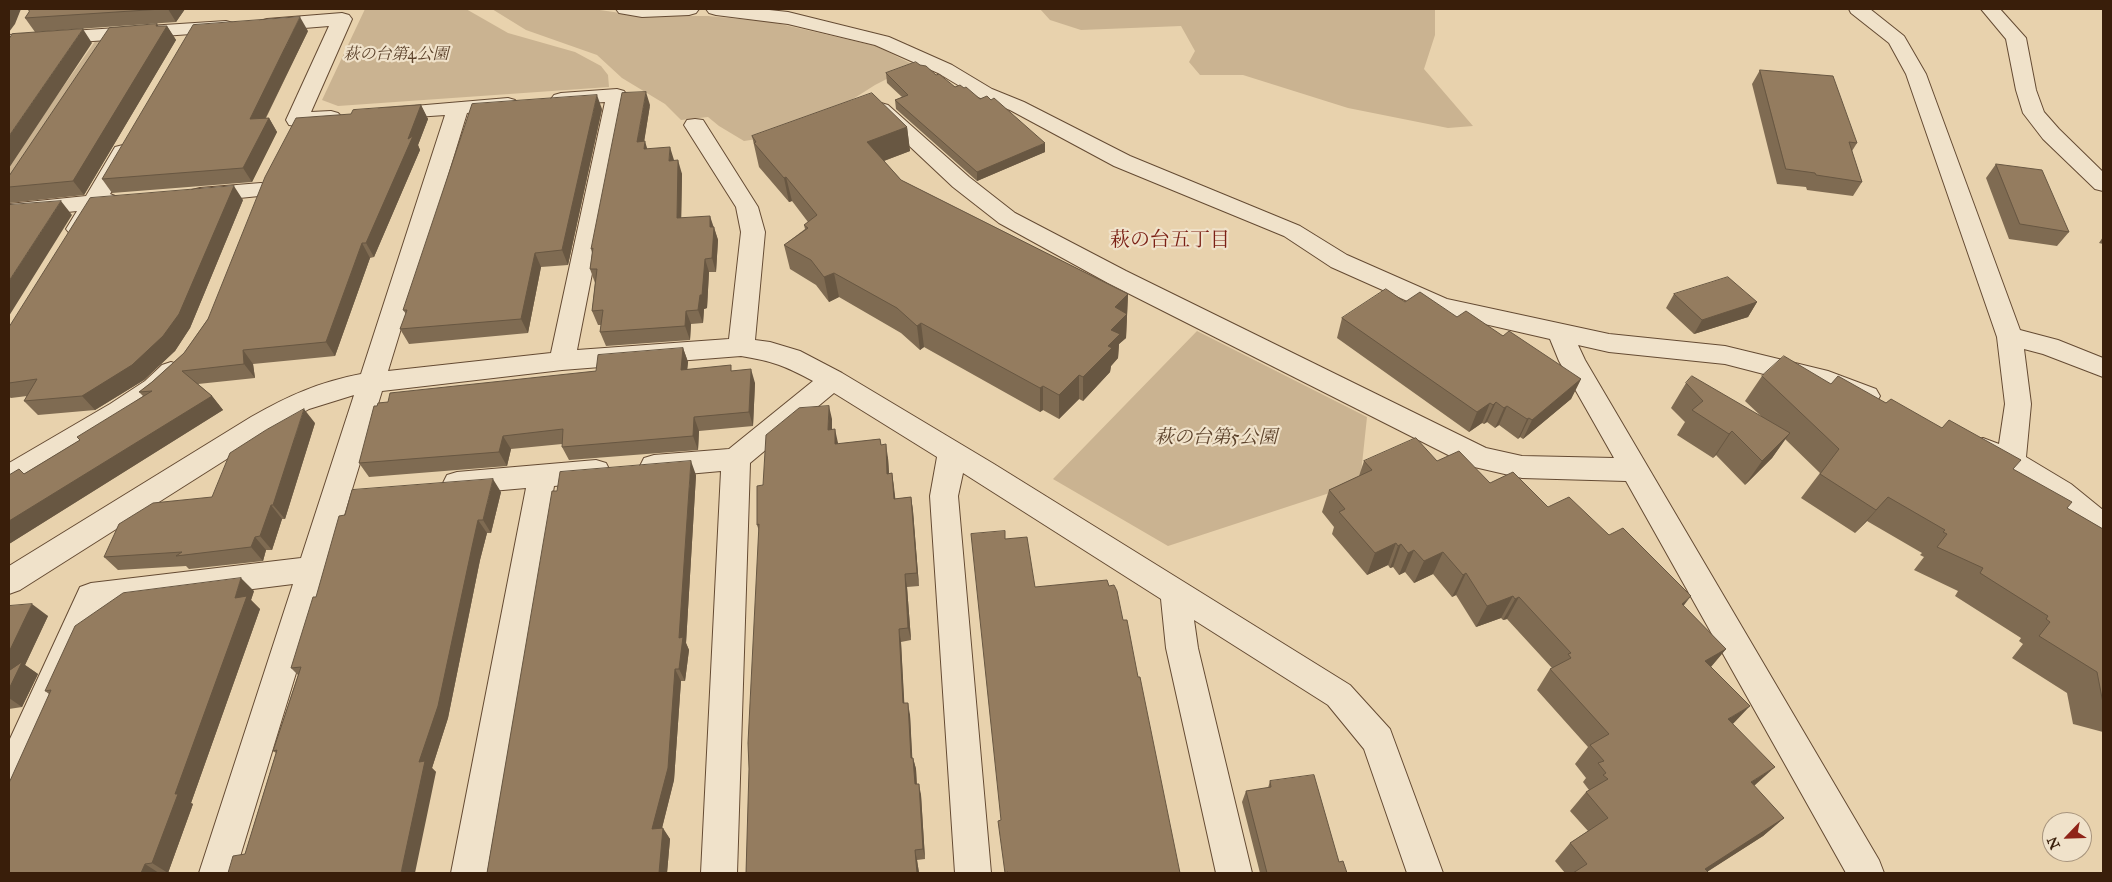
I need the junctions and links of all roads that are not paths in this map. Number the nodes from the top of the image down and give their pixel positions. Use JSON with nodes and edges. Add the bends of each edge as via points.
{"nodes":[{"id":1,"x":626,"y":9,"type":"edge"},
{"id":2,"x":689,"y":9,"type":"edge"},
{"id":3,"x":716,"y":9,"type":"edge"},
{"id":4,"x":1858,"y":9,"type":"edge"},
{"id":5,"x":1990,"y":9,"type":"edge"},
{"id":6,"x":29,"y":18,"type":"edge"},
{"id":7,"x":110,"y":35,"type":"junction"},
{"id":8,"x":11,"y":44,"type":"edge"},
{"id":9,"x":94,"y":59,"type":"edge"},
{"id":10,"x":872,"y":99,"type":"edge"},
{"id":11,"x":458,"y":108,"type":"junction"},
{"id":12,"x":695,"y":125,"type":"dead end"},
{"id":13,"x":134,"y":133,"type":"edge"},
{"id":14,"x":2103,"y":184,"type":"edge"},
{"id":15,"x":182,"y":196,"type":"edge"},
{"id":16,"x":124,"y":200,"type":"edge"},
{"id":17,"x":94,"y":202,"type":"junction"},
{"id":18,"x":9,"y":211,"type":"edge"},
{"id":19,"x":250,"y":217,"type":"edge"},
{"id":20,"x":69,"y":243,"type":"edge"},
{"id":21,"x":1560,"y":332,"type":"junction"},
{"id":22,"x":2010,"y":337,"type":"junction"},
{"id":23,"x":741,"y":347,"type":"junction"},
{"id":24,"x":185,"y":359,"type":"edge"},
{"id":25,"x":562,"y":361,"type":"junction"},
{"id":26,"x":2103,"y":368,"type":"edge"},
{"id":27,"x":833,"y":380,"type":"junction"},
{"id":28,"x":373,"y":382,"type":"junction"},
{"id":29,"x":1888,"y":404,"type":"edge"},
{"id":30,"x":1967,"y":441,"type":"edge"},
{"id":31,"x":952,"y":454,"type":"junction"},
{"id":32,"x":736,"y":459,"type":"junction"},
{"id":33,"x":2010,"y":462,"type":"junction"},
{"id":34,"x":1635,"y":470,"type":"junction"},
{"id":35,"x":542,"y":476,"type":"junction"},
{"id":36,"x":9,"y":477,"type":"edge"},
{"id":37,"x":434,"y":485,"type":"edge"},
{"id":38,"x":2103,"y":527,"type":"edge"},
{"id":39,"x":312,"y":569,"type":"junction"},
{"id":40,"x":9,"y":582,"type":"edge"},
{"id":41,"x":1175,"y":591,"type":"junction"},
{"id":42,"x":9,"y":778,"type":"edge"},
{"id":43,"x":217,"y":873,"type":"edge"},
{"id":44,"x":469,"y":873,"type":"edge"},
{"id":45,"x":719,"y":873,"type":"edge"},
{"id":46,"x":973,"y":873,"type":"edge"},
{"id":47,"x":1234,"y":873,"type":"edge"},
{"id":48,"x":1425,"y":873,"type":"edge"},
{"id":49,"x":1866,"y":873,"type":"edge"}],
"edges":[{"from":1,"to":2,"type":"street"},
{"from":3,"to":21,"type":"street","via":[[788,18],[882,41],[945,69],[984,93],[1017,106],[1122,161],[1292,231],[1339,261],[1441,306]]},
{"from":4,"to":22,"type":"street","via":[[1897,40],[1916,74]]},
{"from":5,"to":14,"type":"street","via":[[2016,38],[2034,113],[2050,134]]},
{"from":6,"to":8,"type":"street","via":[[27,26]]},
{"from":7,"to":8,"type":"street"},
{"from":7,"to":9,"type":"street"},
{"from":7,"to":11,"type":"street","via":[[189,38],[248,26],[342,19],[292,129],[356,115]]},
{"from":10,"to":34,"type":"street","via":[[961,182],[1007,218],[1117,277],[1480,458],[1522,467]]},
{"from":11,"to":25,"type":"street","via":[[617,95]]},
{"from":11,"to":28,"type":"street"},
{"from":12,"to":23,"type":"street","via":[[747,208],[753,232]]},
{"from":13,"to":17,"type":"street"},
{"from":15,"to":19,"type":"street","via":[[265,182]]},
{"from":16,"to":17,"type":"street"},
{"from":17,"to":18,"type":"street"},
{"from":17,"to":20,"type":"street"},
{"from":21,"to":29,"type":"street","via":[[1609,343],[1725,355],[1828,381]]},
{"from":21,"to":34,"type":"street","via":[[1572,361]]},
{"from":22,"to":26,"type":"street","via":[[2048,346]]},
{"from":22,"to":33,"type":"street","via":[[2018,404]]},
{"from":23,"to":25,"type":"street"},
{"from":23,"to":27,"type":"street","via":[[791,358]]},
{"from":24,"to":36,"type":"street","via":[[154,388],[120,412]]},
{"from":25,"to":28,"type":"street"},
{"from":27,"to":31,"type":"street"},
{"from":27,"to":32,"type":"street"},
{"from":28,"to":39,"type":"street","via":[[351,492]]},
{"from":28,"to":40,"type":"street","via":[[340,388],[292,406]]},
{"from":30,"to":33,"type":"street"},
{"from":31,"to":41,"type":"street"},
{"from":31,"to":46,"type":"street","via":[[944,496]]},
{"from":32,"to":35,"type":"street"},
{"from":32,"to":45,"type":"street"},
{"from":33,"to":38,"type":"street","via":[[2061,492]]},
{"from":34,"to":49,"type":"street"},
{"from":35,"to":37,"type":"street"},
{"from":35,"to":44,"type":"street"},
{"from":39,"to":42,"type":"street","via":[[92,596]]},
{"from":39,"to":43,"type":"street"},
{"from":41,"to":47,"type":"street","via":[[1182,648]]},
{"from":41,"to":48,"type":"street","via":[[1339,695],[1378,740]]}]}
